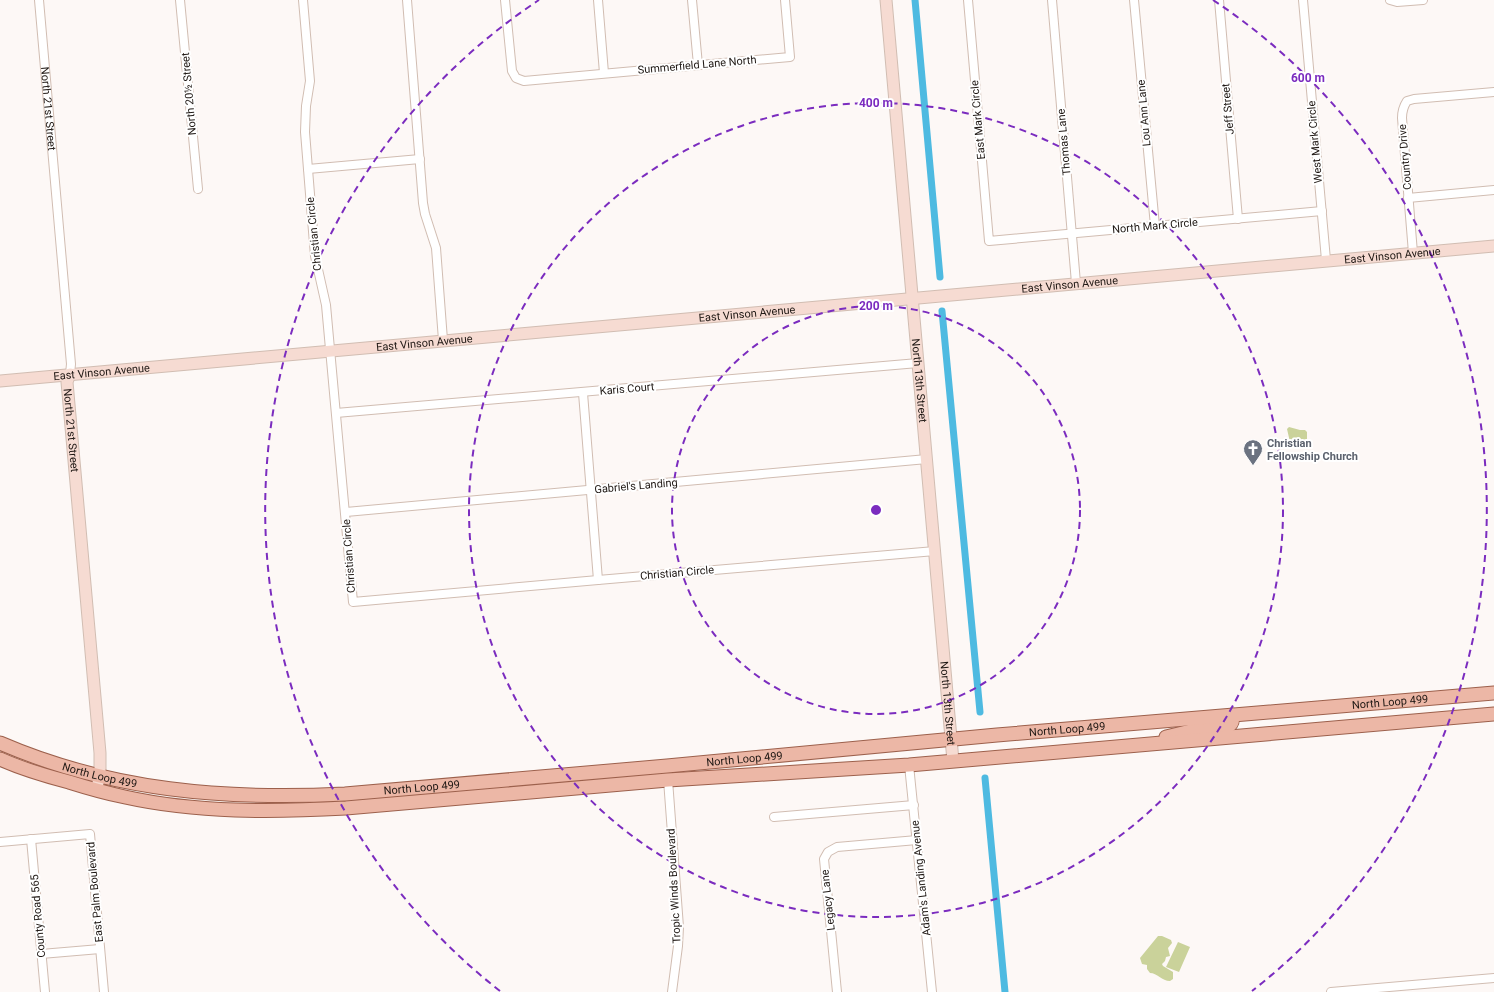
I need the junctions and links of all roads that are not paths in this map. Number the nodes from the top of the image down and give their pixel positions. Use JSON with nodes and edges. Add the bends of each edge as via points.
{"nodes":[{"id":1,"x":39,"y":0,"type":"edge"},
{"id":2,"x":180,"y":0,"type":"edge"},
{"id":3,"x":303,"y":0,"type":"edge"},
{"id":4,"x":407,"y":0,"type":"edge"},
{"id":5,"x":505,"y":0,"type":"edge"},
{"id":6,"x":598,"y":0,"type":"edge"},
{"id":7,"x":692,"y":0,"type":"edge"},
{"id":8,"x":784,"y":0,"type":"edge"},
{"id":9,"x":886,"y":0,"type":"edge"},
{"id":10,"x":968,"y":0,"type":"edge"},
{"id":11,"x":1052,"y":0,"type":"edge"},
{"id":12,"x":1134,"y":0,"type":"edge"},
{"id":13,"x":1219,"y":0,"type":"edge"},
{"id":14,"x":1303,"y":0,"type":"edge"},
{"id":15,"x":1390,"y":0,"type":"edge"},
{"id":16,"x":1423,"y":0,"type":"edge"},
{"id":17,"x":698,"y":64,"type":"junction"},
{"id":18,"x":604,"y":73,"type":"junction"},
{"id":19,"x":1494,"y":92,"type":"edge"},
{"id":20,"x":420,"y":159,"type":"junction"},
{"id":21,"x":308,"y":169,"type":"junction"},
{"id":22,"x":198,"y":189,"type":"dead end"},
{"id":23,"x":1494,"y":190,"type":"edge"},
{"id":24,"x":1408,"y":198,"type":"junction"},
{"id":25,"x":1322,"y":212,"type":"junction"},
{"id":26,"x":1238,"y":219,"type":"junction"},
{"id":27,"x":1155,"y":226,"type":"junction"},
{"id":28,"x":1072,"y":234,"type":"junction"},
{"id":29,"x":989,"y":241,"type":"joint"},
{"id":30,"x":1494,"y":246,"type":"edge"},
{"id":31,"x":1413,"y":253,"type":"junction"},
{"id":32,"x":1326,"y":260,"type":"junction"},
{"id":33,"x":1076,"y":283,"type":"junction"},
{"id":34,"x":912,"y":298,"type":"junction"},
{"id":35,"x":443,"y":340,"type":"junction"},
{"id":36,"x":330,"y":351,"type":"junction"},
{"id":37,"x":918,"y":363,"type":"junction"},
{"id":38,"x":70,"y":374,"type":"junction"},
{"id":39,"x":0,"y":380,"type":"edge"},
{"id":40,"x":583,"y":393,"type":"junction"},
{"id":41,"x":336,"y":413,"type":"junction"},
{"id":42,"x":927,"y":459,"type":"junction"},
{"id":43,"x":591,"y":490,"type":"junction"},
{"id":44,"x":346,"y":512,"type":"junction"},
{"id":45,"x":935,"y":551,"type":"junction"},
{"id":46,"x":598,"y":580,"type":"junction"},
{"id":47,"x":1494,"y":693,"type":"edge"},
{"id":48,"x":1494,"y":714,"type":"edge"},
{"id":49,"x":1232,"y":716,"type":"junction"},
{"id":50,"x":951,"y":739,"type":"junction"},
{"id":51,"x":0,"y":743,"type":"edge"},
{"id":52,"x":1152,"y":744,"type":"junction"},
{"id":53,"x":778,"y":755,"type":"junction"},
{"id":54,"x":0,"y":759,"type":"edge"},
{"id":55,"x":954,"y":761,"type":"junction"},
{"id":56,"x":909,"y":765,"type":"junction"},
{"id":57,"x":100,"y":776,"type":"junction"},
{"id":58,"x":668,"y":780,"type":"junction"},
{"id":59,"x":96,"y":790,"type":"junction"},
{"id":60,"x":914,"y":805,"type":"junction"},
{"id":61,"x":774,"y":817,"type":"dead end"},
{"id":62,"x":31,"y":839,"type":"junction"},
{"id":63,"x":918,"y":840,"type":"junction"},
{"id":64,"x":0,"y":842,"type":"edge"},
{"id":65,"x":100,"y":949,"type":"junction"},
{"id":66,"x":41,"y":954,"type":"junction"},
{"id":67,"x":1494,"y":978,"type":"edge"},
{"id":68,"x":45,"y":992,"type":"edge"},
{"id":69,"x":104,"y":992,"type":"edge"},
{"id":70,"x":672,"y":992,"type":"edge"},
{"id":71,"x":837,"y":992,"type":"edge"},
{"id":72,"x":932,"y":992,"type":"edge"},
{"id":73,"x":1331,"y":992,"type":"edge"}],
"edges":[{"from":1,"to":38,"type":"street","name":"North 21st Street","via":[[72,364]]},
{"from":2,"to":22,"type":"street","name":"North 20½ Street"},
{"from":3,"to":21,"type":"street","name":"Christian Circle","via":[[310,81],[305,132]]},
{"from":4,"to":20,"type":"street"},
{"from":5,"to":18,"type":"street","name":"Summerfield Lane North","via":[[512,70],[516,78],[530,80]]},
{"from":6,"to":18,"type":"street"},
{"from":7,"to":17,"type":"street"},
{"from":8,"to":17,"type":"street","name":"Summerfield Lane North","via":[[790,57]]},
{"from":9,"to":34,"type":"street","name":"North 13th Street"},
{"from":10,"to":29,"type":"street","name":"East Mark Circle"},
{"from":11,"to":28,"type":"street","name":"Thomas Lane"},
{"from":12,"to":27,"type":"street","name":"Lou Ann Lane"},
{"from":13,"to":26,"type":"street","name":"Jeff Street"},
{"from":14,"to":25,"type":"street","name":"West Mark Circle"},
{"from":15,"to":16,"type":"street"},
{"from":17,"to":18,"type":"street","name":"Summerfield Lane North"},
{"from":19,"to":24,"type":"street","name":"Country Drive","via":[[1407,101],[1402,118]]},
{"from":20,"to":21,"type":"street"},
{"from":20,"to":35,"type":"street","via":[[425,214],[436,248]]},
{"from":21,"to":36,"type":"street","name":"Christian Circle","via":[[315,256],[326,305]]},
{"from":23,"to":24,"type":"street"},
{"from":24,"to":31,"type":"street","name":"Country Drive"},
{"from":25,"to":26,"type":"street","name":"North Mark Circle"},
{"from":25,"to":32,"type":"street","name":"West Mark Circle"},
{"from":26,"to":27,"type":"street","name":"North Mark Circle"},
{"from":27,"to":28,"type":"street","name":"North Mark Circle"},
{"from":28,"to":29,"type":"street","name":"North Mark Circle"},
{"from":28,"to":33,"type":"street","name":"Thomas Lane"},
{"from":30,"to":31,"type":"street","name":"East Vinson Avenue"},
{"from":31,"to":32,"type":"street","name":"East Vinson Avenue"},
{"from":32,"to":33,"type":"street","name":"East Vinson Avenue"},
{"from":33,"to":34,"type":"street","name":"East Vinson Avenue"},
{"from":34,"to":35,"type":"street","name":"East Vinson Avenue"},
{"from":34,"to":37,"type":"street","name":"North 13th Street"},
{"from":35,"to":36,"type":"street","name":"East Vinson Avenue"},
{"from":36,"to":38,"type":"street","name":"East Vinson Avenue"},
{"from":36,"to":41,"type":"street","name":"Christian Circle"},
{"from":37,"to":40,"type":"street","name":"Karis Court"},
{"from":37,"to":42,"type":"street","name":"North 13th Street"},
{"from":38,"to":39,"type":"street","name":"East Vinson Avenue"},
{"from":38,"to":57,"type":"street","name":"North 21st Street","via":[[67,382]]},
{"from":40,"to":41,"type":"street","name":"Karis Court"},
{"from":40,"to":43,"type":"street"},
{"from":41,"to":44,"type":"street","name":"Christian Circle"},
{"from":42,"to":43,"type":"street","name":"Gabriel's Landing"},
{"from":42,"to":45,"type":"street","name":"North 13th Street"},
{"from":43,"to":44,"type":"street","name":"Gabriel's Landing"},
{"from":43,"to":46,"type":"street"},
{"from":44,"to":46,"type":"street","name":"Christian Circle","via":[[353,602]]},
{"from":45,"to":46,"type":"street","name":"Christian Circle"},
{"from":45,"to":50,"type":"street","name":"North 13th Street"},
{"from":47,"to":49,"type":"main road","name":"North Loop 499"},
{"from":48,"to":52,"type":"main road","name":"North Loop 499"},
{"from":49,"to":50,"type":"main road","name":"North Loop 499"},
{"from":49,"to":52,"type":"main road","via":[[1232,724],[1229,726],[1184,732]]},
{"from":50,"to":53,"type":"main road","name":"North Loop 499"},
{"from":50,"to":55,"type":"street","name":"North 13th Street"},
{"from":51,"to":57,"type":"main road","name":"North Loop 499","via":[[48,761]]},
{"from":52,"to":55,"type":"main road","name":"North Loop 499"},
{"from":53,"to":57,"type":"main road","name":"North Loop 499","via":[[299,796],[236,796],[128,783]]},
{"from":53,"to":58,"type":"main road","via":[[741,766],[671,774]]},
{"from":54,"to":59,"type":"main road","name":"North Loop 499"},
{"from":55,"to":56,"type":"main road","name":"North Loop 499"},
{"from":56,"to":58,"type":"main road","name":"North Loop 499"},
{"from":56,"to":60,"type":"street","name":"Adam's Landing Avenue"},
{"from":57,"to":59,"type":"street","name":"North 21st Street"},
{"from":58,"to":59,"type":"main road","name":"North Loop 499","via":[[299,811],[235,810],[176,805],[125,798]]},
{"from":58,"to":70,"type":"street","name":"Tropic Winds Boulevard","via":[[679,927]]},
{"from":60,"to":61,"type":"street"},
{"from":60,"to":63,"type":"street","name":"Adam's Landing Avenue"},
{"from":62,"to":64,"type":"street","name":"East Palm Boulevard"},
{"from":62,"to":65,"type":"street","name":"East Palm Boulevard","via":[[90,834]]},
{"from":62,"to":66,"type":"street","name":"County Road 565"},
{"from":63,"to":71,"type":"street","name":"Legacy Lane","via":[[837,847],[828,852],[824,859]]},
{"from":63,"to":72,"type":"street","name":"Adam's Landing Avenue"},
{"from":65,"to":66,"type":"street"},
{"from":65,"to":69,"type":"street","name":"East Palm Boulevard"},
{"from":66,"to":68,"type":"street","name":"County Road 565"},
{"from":67,"to":73,"type":"street"}]}
